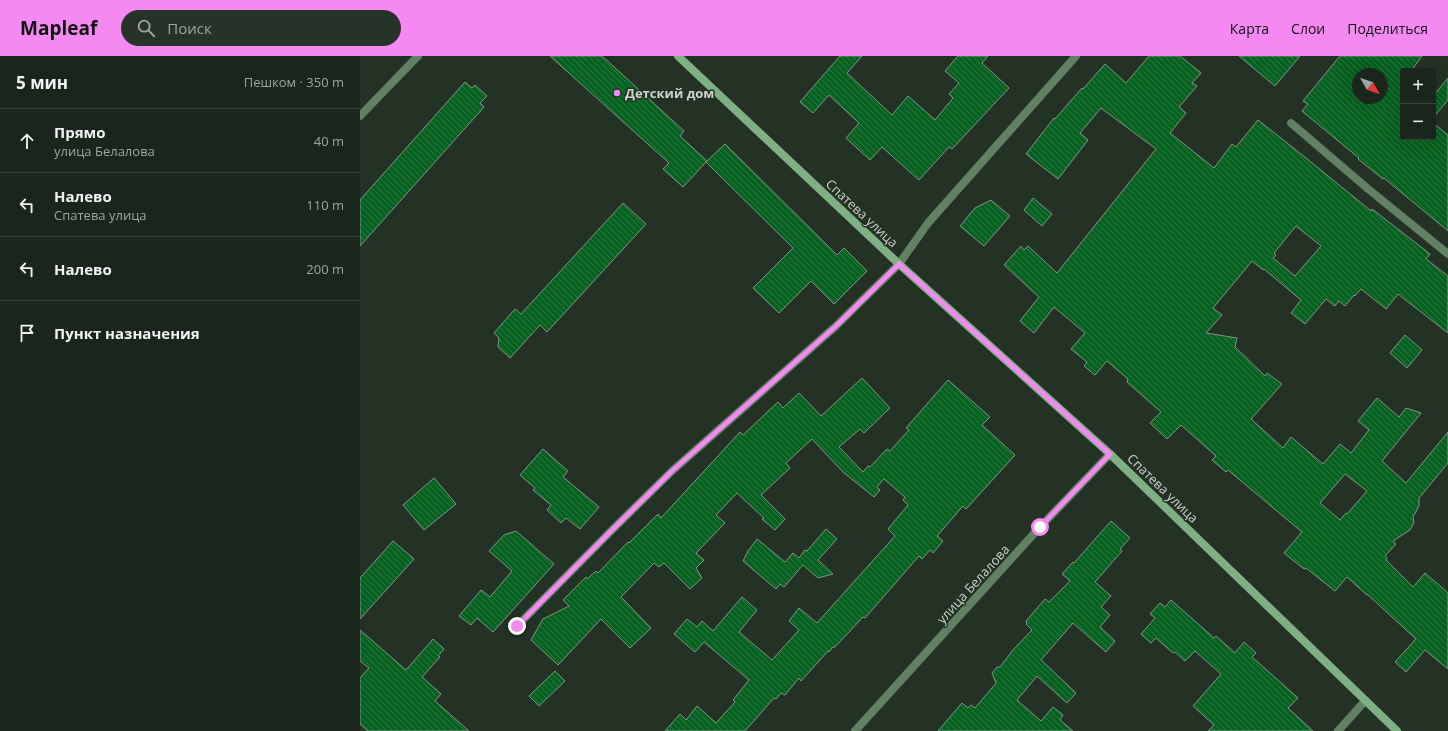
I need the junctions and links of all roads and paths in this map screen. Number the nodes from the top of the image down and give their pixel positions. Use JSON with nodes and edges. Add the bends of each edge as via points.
{"nodes":[{"id":1,"x":418,"y":56,"type":"edge"},
{"id":2,"x":678,"y":56,"type":"edge"},
{"id":3,"x":1076,"y":56,"type":"edge"},
{"id":4,"x":360,"y":116,"type":"edge"},
{"id":5,"x":1291,"y":123,"type":"dead end"},
{"id":6,"x":1448,"y":254,"type":"edge"},
{"id":7,"x":899,"y":264,"type":"junction"},
{"id":8,"x":1110,"y":454,"type":"junction"},
{"id":9,"x":517,"y":626,"type":"dead end"},
{"id":10,"x":1365,"y":701,"type":"junction"},
{"id":11,"x":855,"y":731,"type":"edge"},
{"id":12,"x":1338,"y":731,"type":"edge"},
{"id":13,"x":1397,"y":731,"type":"edge"}],
"edges":[{"from":1,"to":4,"type":"street"},
{"from":2,"to":7,"type":"street","name":"Спатева улица"},
{"from":3,"to":7,"type":"street","via":[[928,223]]},
{"from":5,"to":6,"type":"street"},
{"from":7,"to":8,"type":"street","name":"Спатева улица"},
{"from":7,"to":9,"type":"street","via":[[836,326],[672,471]]},
{"from":8,"to":10,"type":"street","name":"Спатева улица"},
{"from":8,"to":11,"type":"street","name":"улица Белалова","via":[[1040,527]]},
{"from":10,"to":12,"type":"street"},
{"from":10,"to":13,"type":"street","name":"Спатева улица"}]}
